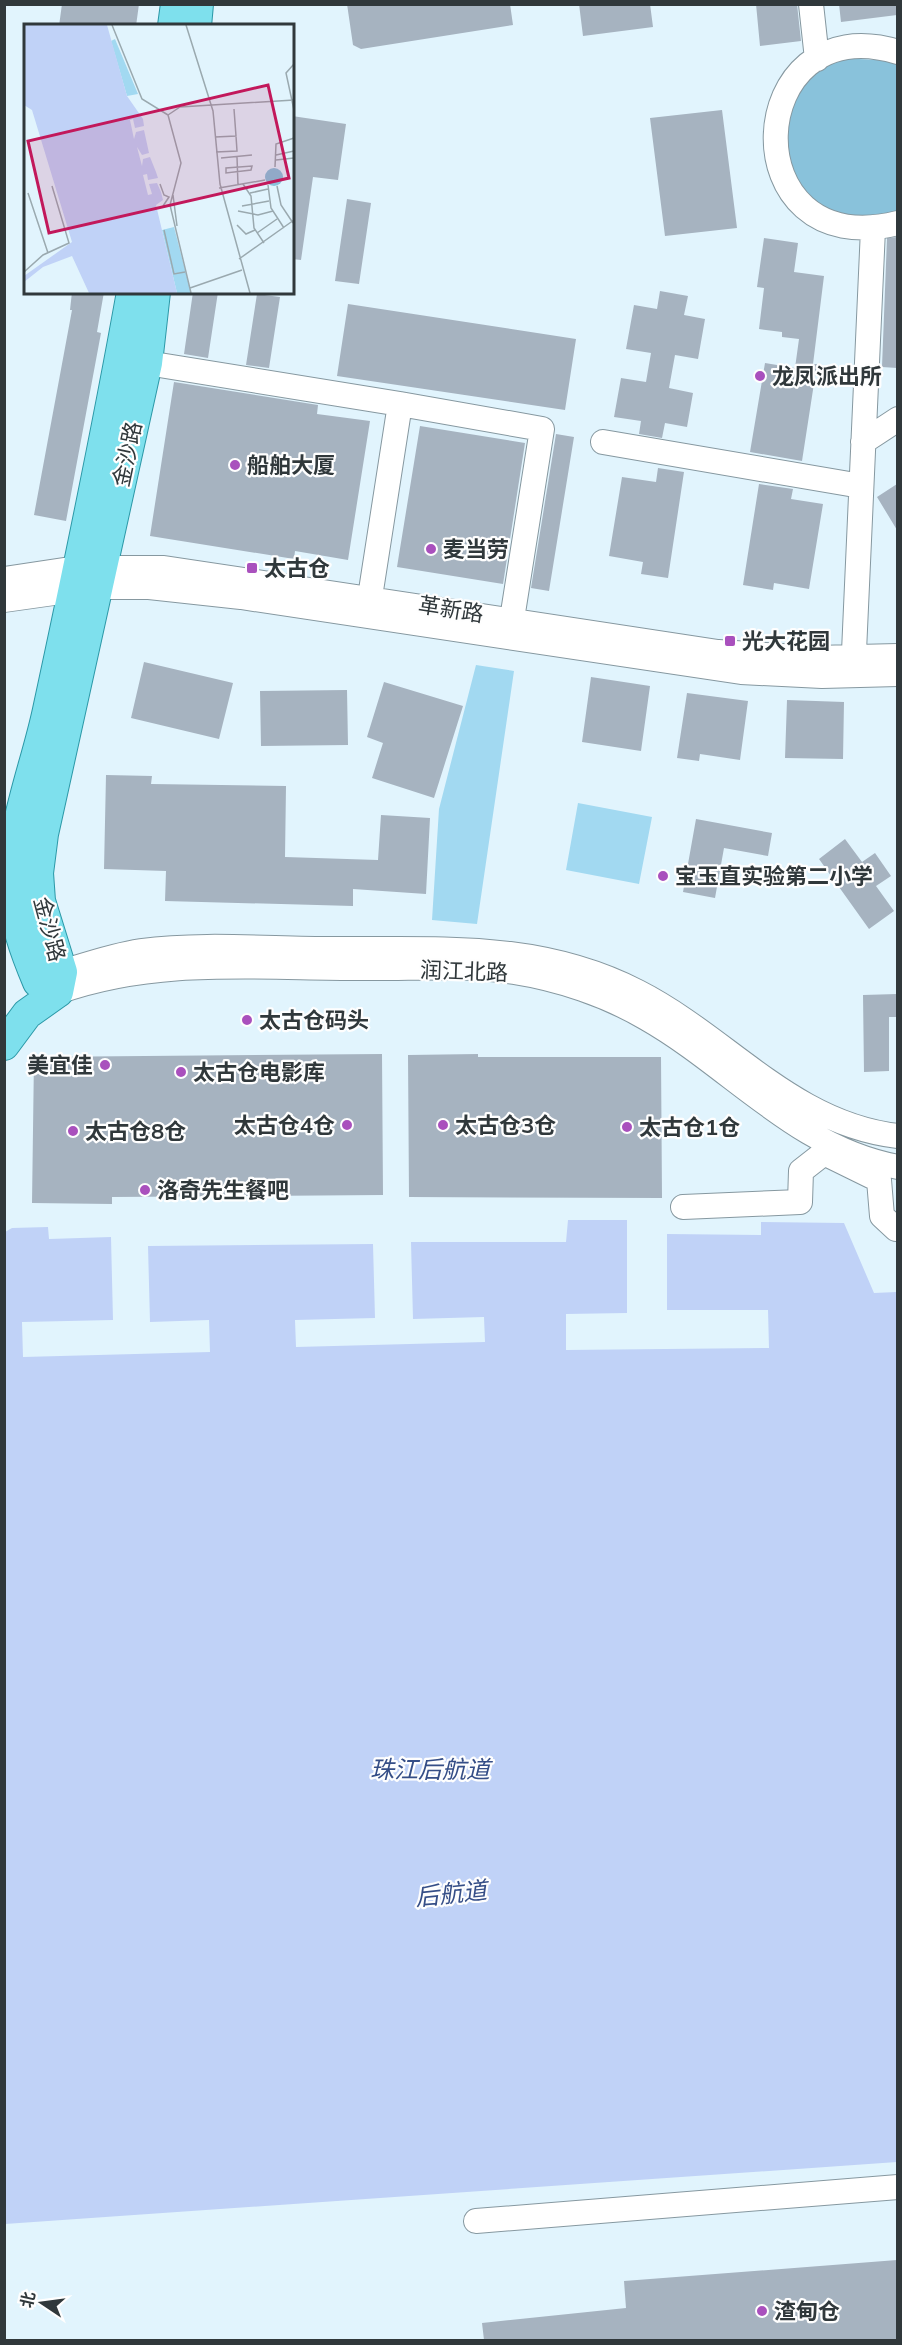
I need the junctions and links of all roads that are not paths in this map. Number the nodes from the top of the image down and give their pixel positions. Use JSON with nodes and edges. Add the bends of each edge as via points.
{"nodes":[{"id":1,"x":176,"y":4,"type":"edge"},
{"id":2,"x":198,"y":4,"type":"edge"},
{"id":3,"x":811,"y":4,"type":"edge"},
{"id":4,"x":173,"y":24,"type":"edge"},
{"id":5,"x":195,"y":24,"type":"edge"},
{"id":6,"x":897,"y":52,"type":"edge"},
{"id":7,"x":817,"y":59,"type":"junction"},
{"id":8,"x":897,"y":223,"type":"edge"},
{"id":9,"x":873,"y":229,"type":"junction"},
{"id":10,"x":132,"y":294,"type":"edge"},
{"id":11,"x":155,"y":294,"type":"edge"},
{"id":12,"x":147,"y":363,"type":"junction"},
{"id":13,"x":400,"y":404,"type":"junction"},
{"id":14,"x":897,"y":419,"type":"edge"},
{"id":15,"x":603,"y":442,"type":"dead end"},
{"id":16,"x":862,"y":442,"type":"junction"},
{"id":17,"x":861,"y":486,"type":"junction"},
{"id":18,"x":87,"y":578,"type":"junction"},
{"id":19,"x":4,"y":579,"type":"edge"},
{"id":20,"x":370,"y":597,"type":"junction"},
{"id":21,"x":4,"y":600,"type":"edge"},
{"id":22,"x":512,"y":619,"type":"junction"},
{"id":23,"x":897,"y":656,"type":"edge"},
{"id":24,"x":853,"y":667,"type":"junction"},
{"id":25,"x":897,"y":674,"type":"edge"},
{"id":26,"x":53,"y":982,"type":"junction"},
{"id":27,"x":4,"y":1011,"type":"edge"},
{"id":28,"x":4,"y":1045,"type":"edge"},
{"id":29,"x":897,"y":1136,"type":"edge"},
{"id":30,"x":897,"y":1167,"type":"edge"},
{"id":31,"x":683,"y":1207,"type":"dead end"},
{"id":32,"x":896,"y":1229,"type":"edge"},
{"id":33,"x":897,"y":2187,"type":"edge"},
{"id":34,"x":476,"y":2221,"type":"dead end"}],
"edges":[{"from":1,"to":4,"type":"main road"},
{"from":2,"to":5,"type":"main road"},
{"from":3,"to":7,"type":"street"},
{"from":6,"to":7,"type":"street","via":[[877,46],[846,47]]},
{"from":7,"to":9,"type":"street","via":[[793,80],[778,107],[773,138],[779,169],[795,196],[816,216],[844,227]]},
{"from":8,"to":9,"type":"street"},
{"from":9,"to":16,"type":"street"},
{"from":10,"to":18,"type":"main road","name":"金沙路","via":[[100,470]]},
{"from":11,"to":12,"type":"main road","name":"金沙路"},
{"from":12,"to":13,"type":"street"},
{"from":12,"to":18,"type":"main road","name":"金沙路"},
{"from":13,"to":20,"type":"street"},
{"from":13,"to":22,"type":"street","via":[[542,429]]},
{"from":14,"to":16,"type":"street"},
{"from":15,"to":17,"type":"street"},
{"from":16,"to":17,"type":"street"},
{"from":17,"to":24,"type":"street"},
{"from":18,"to":19,"type":"street","name":"革新路"},
{"from":18,"to":20,"type":"street","name":"革新路","via":[[164,568]]},
{"from":18,"to":21,"type":"street","name":"革新路"},
{"from":18,"to":24,"type":"street","name":"革新路","via":[[729,671]]},
{"from":18,"to":26,"type":"main road","name":"金沙路","via":[[38,873]]},
{"from":20,"to":22,"type":"street","name":"革新路"},
{"from":22,"to":24,"type":"street","name":"革新路","via":[[718,652]]},
{"from":23,"to":24,"type":"street","name":"革新路"},
{"from":24,"to":25,"type":"street","name":"革新路"},
{"from":26,"to":27,"type":"main road","name":"润江北路"},
{"from":26,"to":28,"type":"main road","name":"润江北路"},
{"from":26,"to":29,"type":"street","name":"润江北路","via":[[117,956],[181,948],[452,948],[549,959],[604,977],[659,1004],[813,1111],[843,1124]]},
{"from":26,"to":30,"type":"street","name":"润江北路","via":[[179,966],[465,969],[534,976],[634,1011],[682,1041],[807,1133],[850,1154]]},
{"from":31,"to":32,"type":"street","via":[[800,1202],[801,1171],[824,1154],[879,1180],[882,1216]]},
{"from":33,"to":34,"type":"street"}]}
